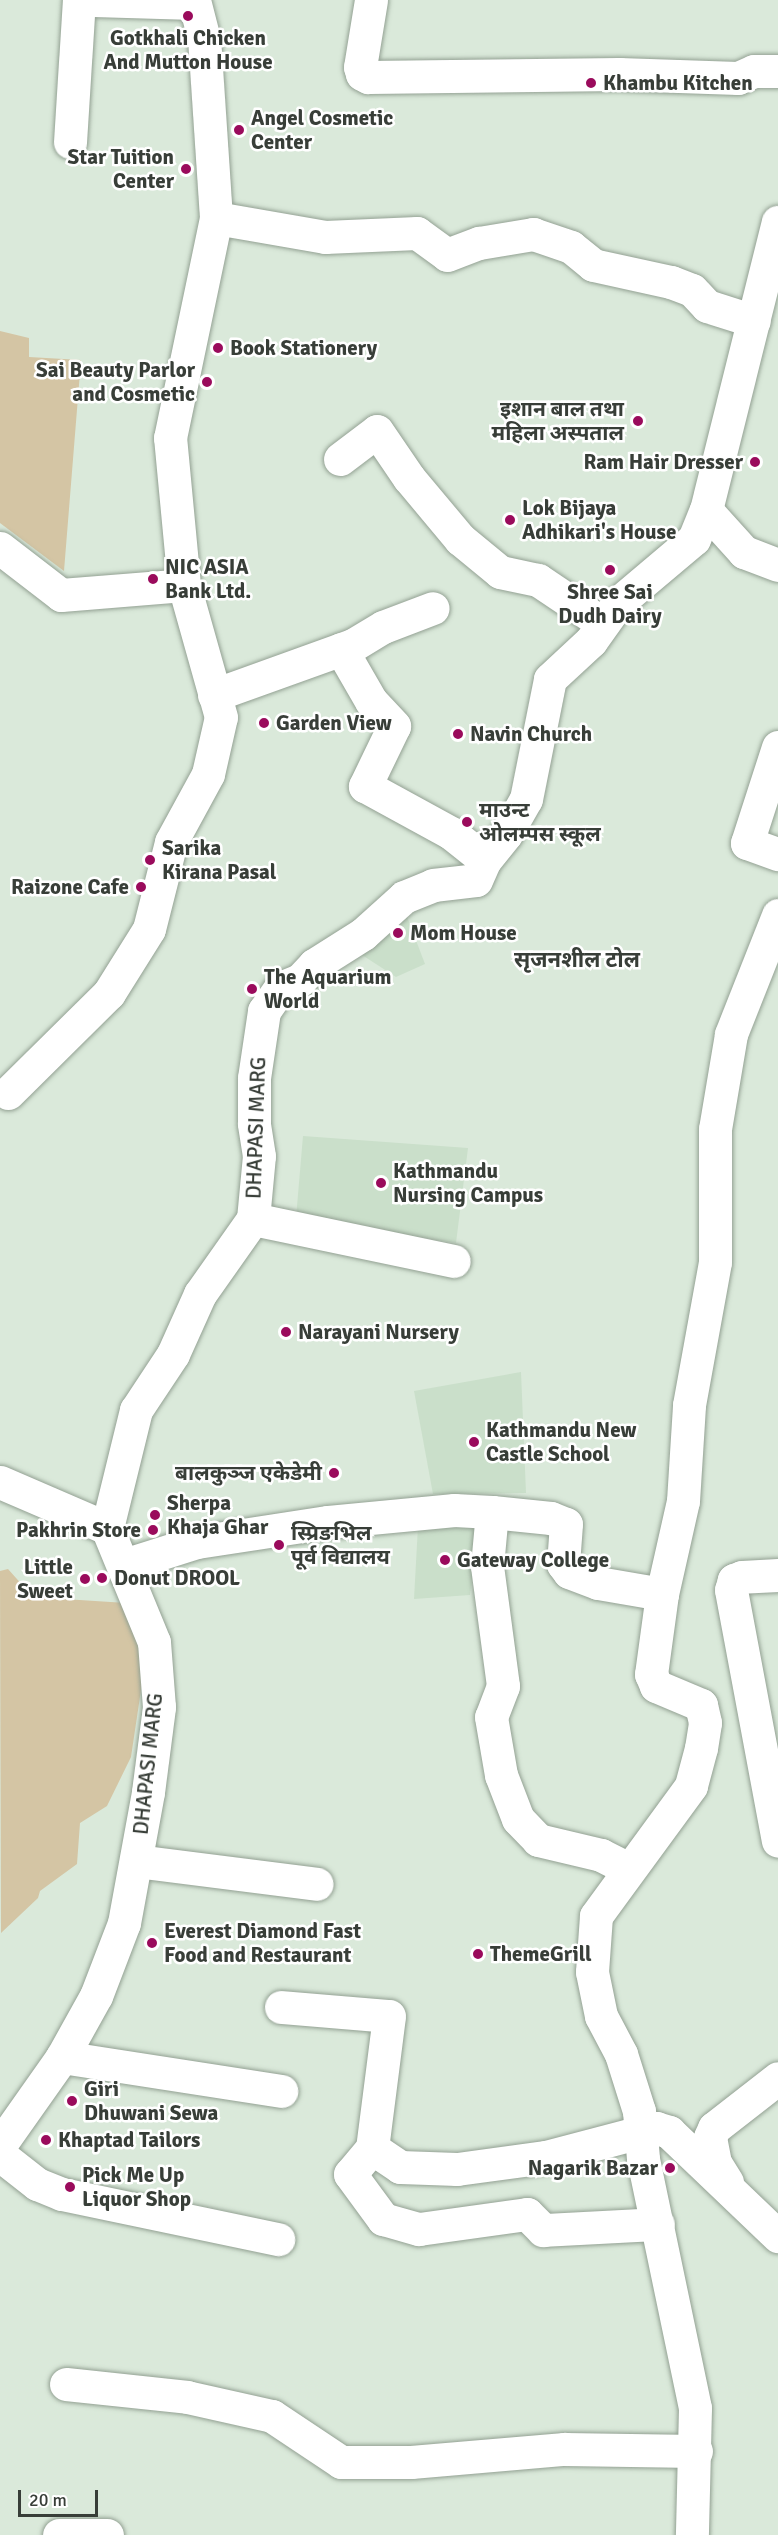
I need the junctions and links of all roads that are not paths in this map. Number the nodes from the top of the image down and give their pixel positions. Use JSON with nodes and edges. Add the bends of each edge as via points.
{"nodes":[{"id":1,"x":79,"y":0,"type":"edge"},
{"id":2,"x":93,"y":0,"type":"edge"},
{"id":3,"x":371,"y":0,"type":"edge"},
{"id":4,"x":194,"y":2,"type":"edge"},
{"id":5,"x":778,"y":71,"type":"edge"},
{"id":6,"x":69,"y":142,"type":"dead end"},
{"id":7,"x":216,"y":218,"type":"junction"},
{"id":8,"x":778,"y":222,"type":"edge"},
{"id":9,"x":754,"y":321,"type":"junction"},
{"id":10,"x":340,"y":459,"type":"dead end"},
{"id":11,"x":706,"y":510,"type":"junction"},
{"id":12,"x":0,"y":548,"type":"edge"},
{"id":13,"x":778,"y":564,"type":"edge"},
{"id":14,"x":184,"y":585,"type":"junction"},
{"id":15,"x":433,"y":608,"type":"dead end"},
{"id":16,"x":602,"y":623,"type":"junction"},
{"id":17,"x":341,"y":649,"type":"junction"},
{"id":18,"x":214,"y":694,"type":"junction"},
{"id":19,"x":778,"y":747,"type":"edge"},
{"id":20,"x":778,"y":854,"type":"edge"},
{"id":21,"x":485,"y":860,"type":"junction"},
{"id":22,"x":778,"y":915,"type":"edge"},
{"id":23,"x":3,"y":1098,"type":"edge"},
{"id":24,"x":253,"y":1219,"type":"junction"},
{"id":25,"x":454,"y":1261,"type":"dead end"},
{"id":26,"x":0,"y":1482,"type":"edge"},
{"id":27,"x":492,"y":1512,"type":"junction"},
{"id":28,"x":107,"y":1528,"type":"junction"},
{"id":29,"x":124,"y":1565,"type":"junction"},
{"id":30,"x":778,"y":1575,"type":"edge"},
{"id":31,"x":662,"y":1594,"type":"junction"},
{"id":32,"x":750,"y":1698,"type":"junction"},
{"id":33,"x":701,"y":1705,"type":"junction"},
{"id":34,"x":778,"y":1841,"type":"edge"},
{"id":35,"x":136,"y":1861,"type":"junction"},
{"id":36,"x":628,"y":1869,"type":"junction"},
{"id":37,"x":317,"y":1884,"type":"dead end"},
{"id":38,"x":281,"y":2007,"type":"dead end"},
{"id":39,"x":62,"y":2057,"type":"junction"},
{"id":40,"x":778,"y":2078,"type":"edge"},
{"id":41,"x":281,"y":2091,"type":"dead end"},
{"id":42,"x":642,"y":2131,"type":"junction"},
{"id":43,"x":0,"y":2145,"type":"edge"},
{"id":44,"x":372,"y":2148,"type":"junction"},
{"id":45,"x":0,"y":2155,"type":"edge"},
{"id":46,"x":733,"y":2192,"type":"junction"},
{"id":47,"x":658,"y":2224,"type":"junction"},
{"id":48,"x":778,"y":2236,"type":"edge"},
{"id":49,"x":278,"y":2239,"type":"dead end"},
{"id":50,"x":66,"y":2384,"type":"dead end"},
{"id":51,"x":696,"y":2451,"type":"junction"},
{"id":52,"x":59,"y":2535,"type":"edge"},
{"id":53,"x":107,"y":2535,"type":"edge"},
{"id":54,"x":692,"y":2535,"type":"edge"}],
"edges":[{"from":1,"to":6,"type":"street"},
{"from":2,"to":4,"type":"street"},
{"from":3,"to":5,"type":"street","via":[[360,67],[368,77],[619,74],[738,78],[754,71]]},
{"from":4,"to":7,"type":"street","via":[[204,39]]},
{"from":7,"to":9,"type":"street","via":[[326,237],[417,233],[447,255],[479,243],[533,234],[571,247],[593,265],[671,282],[692,290],[707,306]]},
{"from":7,"to":14,"type":"street","via":[[170,438]]},
{"from":8,"to":9,"type":"street","name":"DHAPASI MARG"},
{"from":9,"to":11,"type":"street","name":"DHAPASI MARG"},
{"from":10,"to":16,"type":"street","via":[[377,430],[409,478],[460,539],[500,572],[538,580]]},
{"from":11,"to":13,"type":"street","via":[[744,552]]},
{"from":11,"to":16,"type":"street","name":"DHAPASI MARG","via":[[694,539],[618,603]]},
{"from":12,"to":14,"type":"street","via":[[62,595]]},
{"from":14,"to":18,"type":"street"},
{"from":15,"to":17,"type":"street"},
{"from":16,"to":21,"type":"street","name":"DHAPASI MARG","via":[[591,641],[550,679],[526,799]]},
{"from":17,"to":18,"type":"street"},
{"from":17,"to":21,"type":"street","via":[[371,701],[394,726],[366,786],[451,832]]},
{"from":18,"to":23,"type":"street","via":[[221,717],[208,774],[171,842],[149,929],[109,993]]},
{"from":19,"to":20,"type":"street","via":[[747,843]]},
{"from":21,"to":24,"type":"street","name":"DHAPASI MARG","via":[[476,880],[433,885],[404,897],[363,934],[314,965],[300,980],[280,988],[264,1011],[254,1078],[259,1156]]},
{"from":22,"to":31,"type":"street","via":[[731,1034],[717,1117],[715,1262],[689,1405],[683,1501]]},
{"from":24,"to":25,"type":"street"},
{"from":24,"to":28,"type":"street","name":"DHAPASI MARG","via":[[200,1294],[173,1354],[136,1410]]},
{"from":26,"to":28,"type":"street"},
{"from":27,"to":29,"type":"street","via":[[453,1510],[317,1524],[196,1542]]},
{"from":27,"to":31,"type":"street","via":[[551,1518],[566,1524],[563,1564],[581,1579]]},
{"from":27,"to":36,"type":"street","via":[[487,1566],[503,1686],[491,1717],[501,1775],[518,1819],[538,1840],[601,1855]]},
{"from":28,"to":29,"type":"street","name":"DHAPASI MARG"},
{"from":29,"to":35,"type":"street","name":"DHAPASI MARG","via":[[154,1642],[159,1707]]},
{"from":30,"to":32,"type":"street","via":[[742,1577],[734,1580],[731,1590]]},
{"from":31,"to":33,"type":"street","via":[[651,1674],[656,1686]]},
{"from":32,"to":33,"type":"street"},
{"from":32,"to":34,"type":"street","via":[[769,1777],[769,1805]]},
{"from":33,"to":36,"type":"street","via":[[705,1723],[691,1786]]},
{"from":35,"to":37,"type":"street"},
{"from":35,"to":39,"type":"street","name":"DHAPASI MARG","via":[[120,1934],[96,1996]]},
{"from":36,"to":42,"type":"street","via":[[596,1916],[592,1972],[601,2016],[621,2054]]},
{"from":38,"to":44,"type":"street","via":[[389,2016]]},
{"from":39,"to":41,"type":"street"},
{"from":39,"to":43,"type":"street","name":"DHAPASI MARG"},
{"from":40,"to":46,"type":"street","via":[[714,2128],[710,2137],[715,2163]]},
{"from":42,"to":44,"type":"street","via":[[546,2157],[458,2169],[400,2167]]},
{"from":42,"to":46,"type":"street","via":[[656,2128],[669,2132]]},
{"from":42,"to":47,"type":"street","via":[[643,2159]]},
{"from":44,"to":47,"type":"street","via":[[350,2174],[383,2219],[410,2226],[463,2226],[527,2214],[543,2230]]},
{"from":45,"to":49,"type":"street","via":[[37,2184],[62,2194]]},
{"from":46,"to":48,"type":"street"},
{"from":47,"to":51,"type":"street","via":[[695,2408]]},
{"from":50,"to":51,"type":"street","via":[[187,2397],[272,2416],[341,2462],[411,2462],[564,2449]]},
{"from":51,"to":54,"type":"street"},
{"from":52,"to":53,"type":"street"}]}
